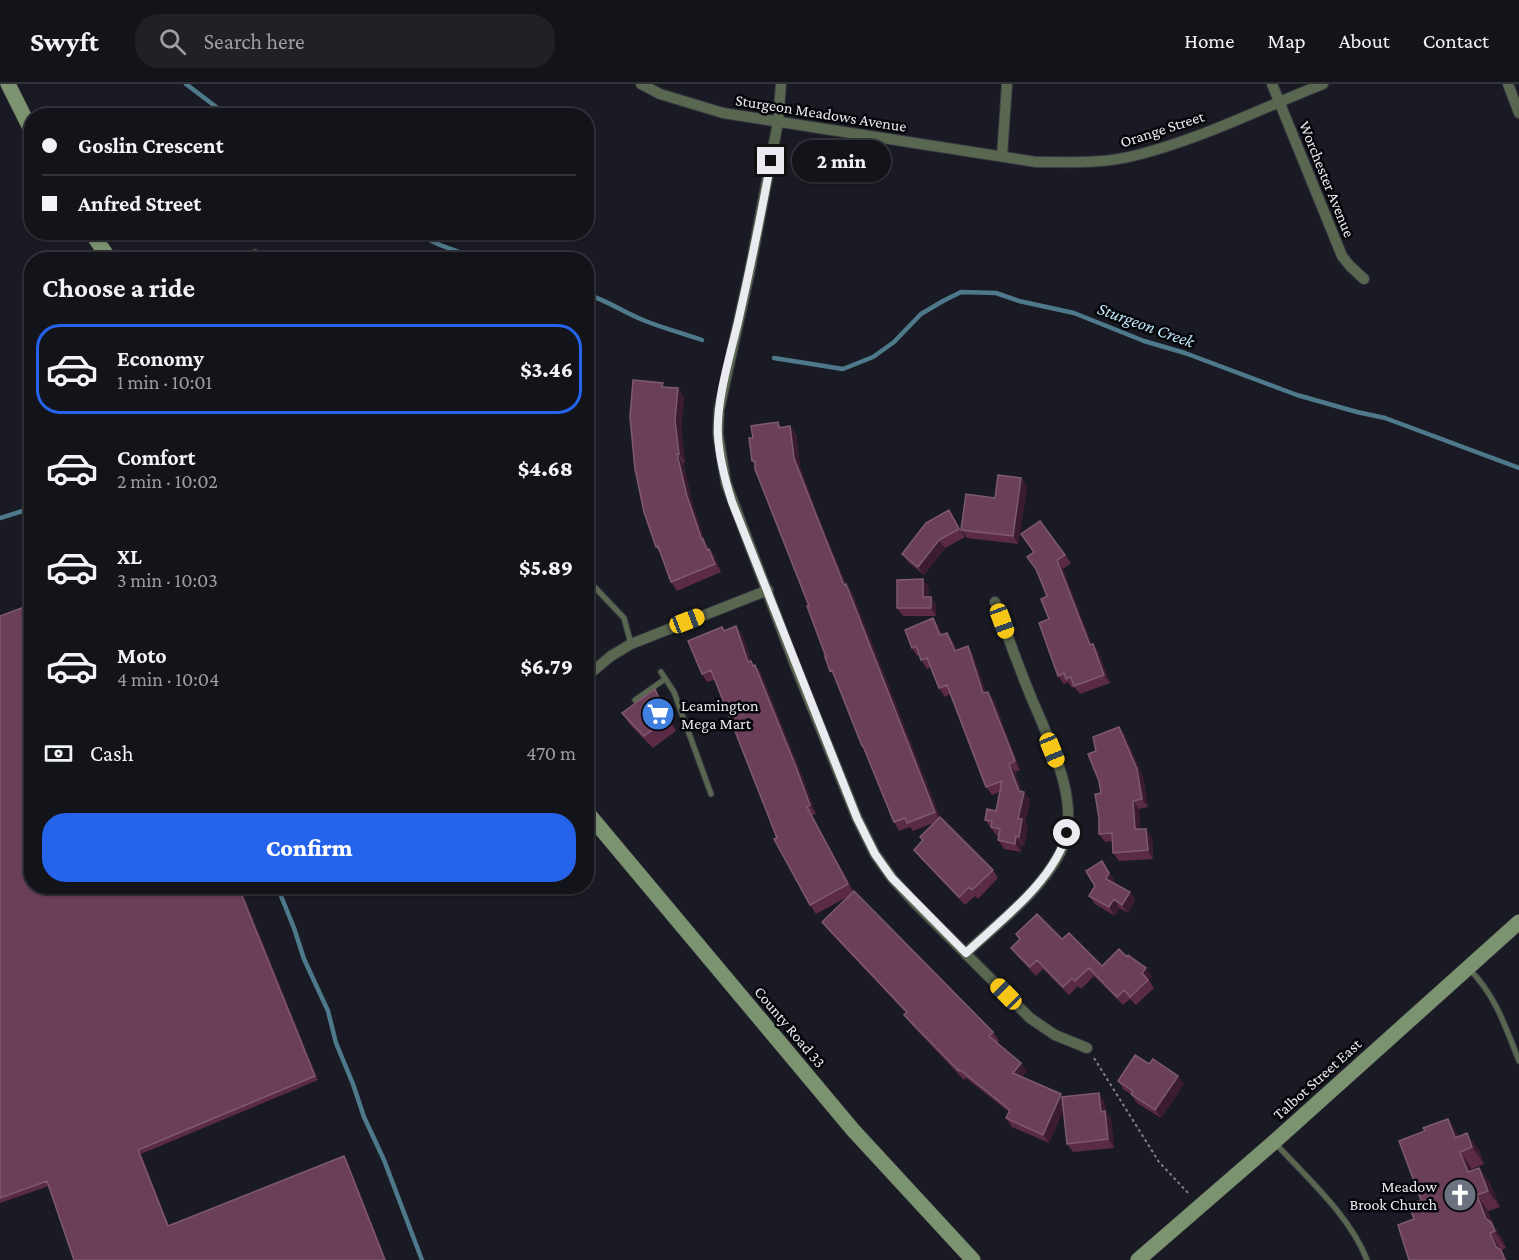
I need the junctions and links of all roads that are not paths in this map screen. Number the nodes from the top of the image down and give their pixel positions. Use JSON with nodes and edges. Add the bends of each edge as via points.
{"nodes":[{"id":1,"x":8,"y":84,"type":"edge"},
{"id":2,"x":641,"y":84,"type":"edge"},
{"id":3,"x":781,"y":84,"type":"edge"},
{"id":4,"x":1007,"y":84,"type":"edge"},
{"id":5,"x":1272,"y":84,"type":"edge"},
{"id":6,"x":1323,"y":84,"type":"edge"},
{"id":7,"x":1508,"y":84,"type":"edge"},
{"id":8,"x":1279,"y":101,"type":"junction"},
{"id":9,"x":1519,"y":113,"type":"edge"},
{"id":10,"x":24,"y":116,"type":"edge"},
{"id":11,"x":778,"y":122,"type":"junction"},
{"id":12,"x":1002,"y":156,"type":"junction"},
{"id":13,"x":1364,"y":279,"type":"dead end"},
{"id":14,"x":594,"y":586,"type":"edge"},
{"id":15,"x":768,"y":590,"type":"junction"},
{"id":16,"x":995,"y":602,"type":"dead end"},
{"id":17,"x":631,"y":644,"type":"junction"},
{"id":18,"x":594,"y":670,"type":"edge"},
{"id":19,"x":661,"y":672,"type":"dead end"},
{"id":20,"x":665,"y":679,"type":"junction"},
{"id":21,"x":635,"y":700,"type":"edge"},
{"id":22,"x":711,"y":794,"type":"dead end"},
{"id":23,"x":594,"y":821,"type":"edge"},
{"id":24,"x":1519,"y":922,"type":"edge"},
{"id":25,"x":966,"y":953,"type":"junction"},
{"id":26,"x":1468,"y":968,"type":"junction"},
{"id":27,"x":1088,"y":1048,"type":"road end"},
{"id":28,"x":1519,"y":1061,"type":"edge"},
{"id":29,"x":1274,"y":1142,"type":"junction"},
{"id":30,"x":973,"y":1260,"type":"edge"},
{"id":31,"x":1138,"y":1260,"type":"edge"},
{"id":32,"x":1367,"y":1260,"type":"edge"}],
"edges":[{"from":1,"to":10,"type":"main road"},
{"from":2,"to":11,"type":"street","name":"Sturgeon Meadows Avenue","via":[[690,104]]},
{"from":3,"to":11,"type":"street"},
{"from":4,"to":12,"type":"street"},
{"from":5,"to":8,"type":"street","name":"Worchester Avenue"},
{"from":6,"to":8,"type":"street","name":"Orange Street"},
{"from":7,"to":9,"type":"street"},
{"from":8,"to":12,"type":"street","name":"Orange Street","via":[[1137,155],[1096,162],[1036,162]]},
{"from":8,"to":13,"type":"street","name":"Worchester Avenue","via":[[1342,256]]},
{"from":11,"to":12,"type":"street","name":"Sturgeon Meadows Avenue"},
{"from":11,"to":15,"type":"street","via":[[719,410],[718,434],[726,483]]},
{"from":14,"to":17,"type":"lane","via":[[624,618]]},
{"from":15,"to":17,"type":"street"},
{"from":15,"to":25,"type":"street","via":[[848,797],[871,846],[903,890]]},
{"from":16,"to":25,"type":"street","via":[[1057,763],[1066,794],[1068,821],[1064,843],[1048,872]]},
{"from":17,"to":18,"type":"street"},
{"from":19,"to":20,"type":"lane"},
{"from":20,"to":21,"type":"lane"},
{"from":20,"to":22,"type":"lane","via":[[674,692]]},
{"from":23,"to":30,"type":"main road","name":"County Road 33","via":[[853,1130]]},
{"from":24,"to":26,"type":"main road","name":"Talbot Street East"},
{"from":25,"to":27,"type":"street","via":[[1042,1028]]},
{"from":26,"to":28,"type":"lane","via":[[1493,998]]},
{"from":26,"to":29,"type":"main road","name":"Talbot Street East"},
{"from":29,"to":31,"type":"main road","name":"Talbot Street East"},
{"from":29,"to":32,"type":"lane","via":[[1345,1220]]}]}
